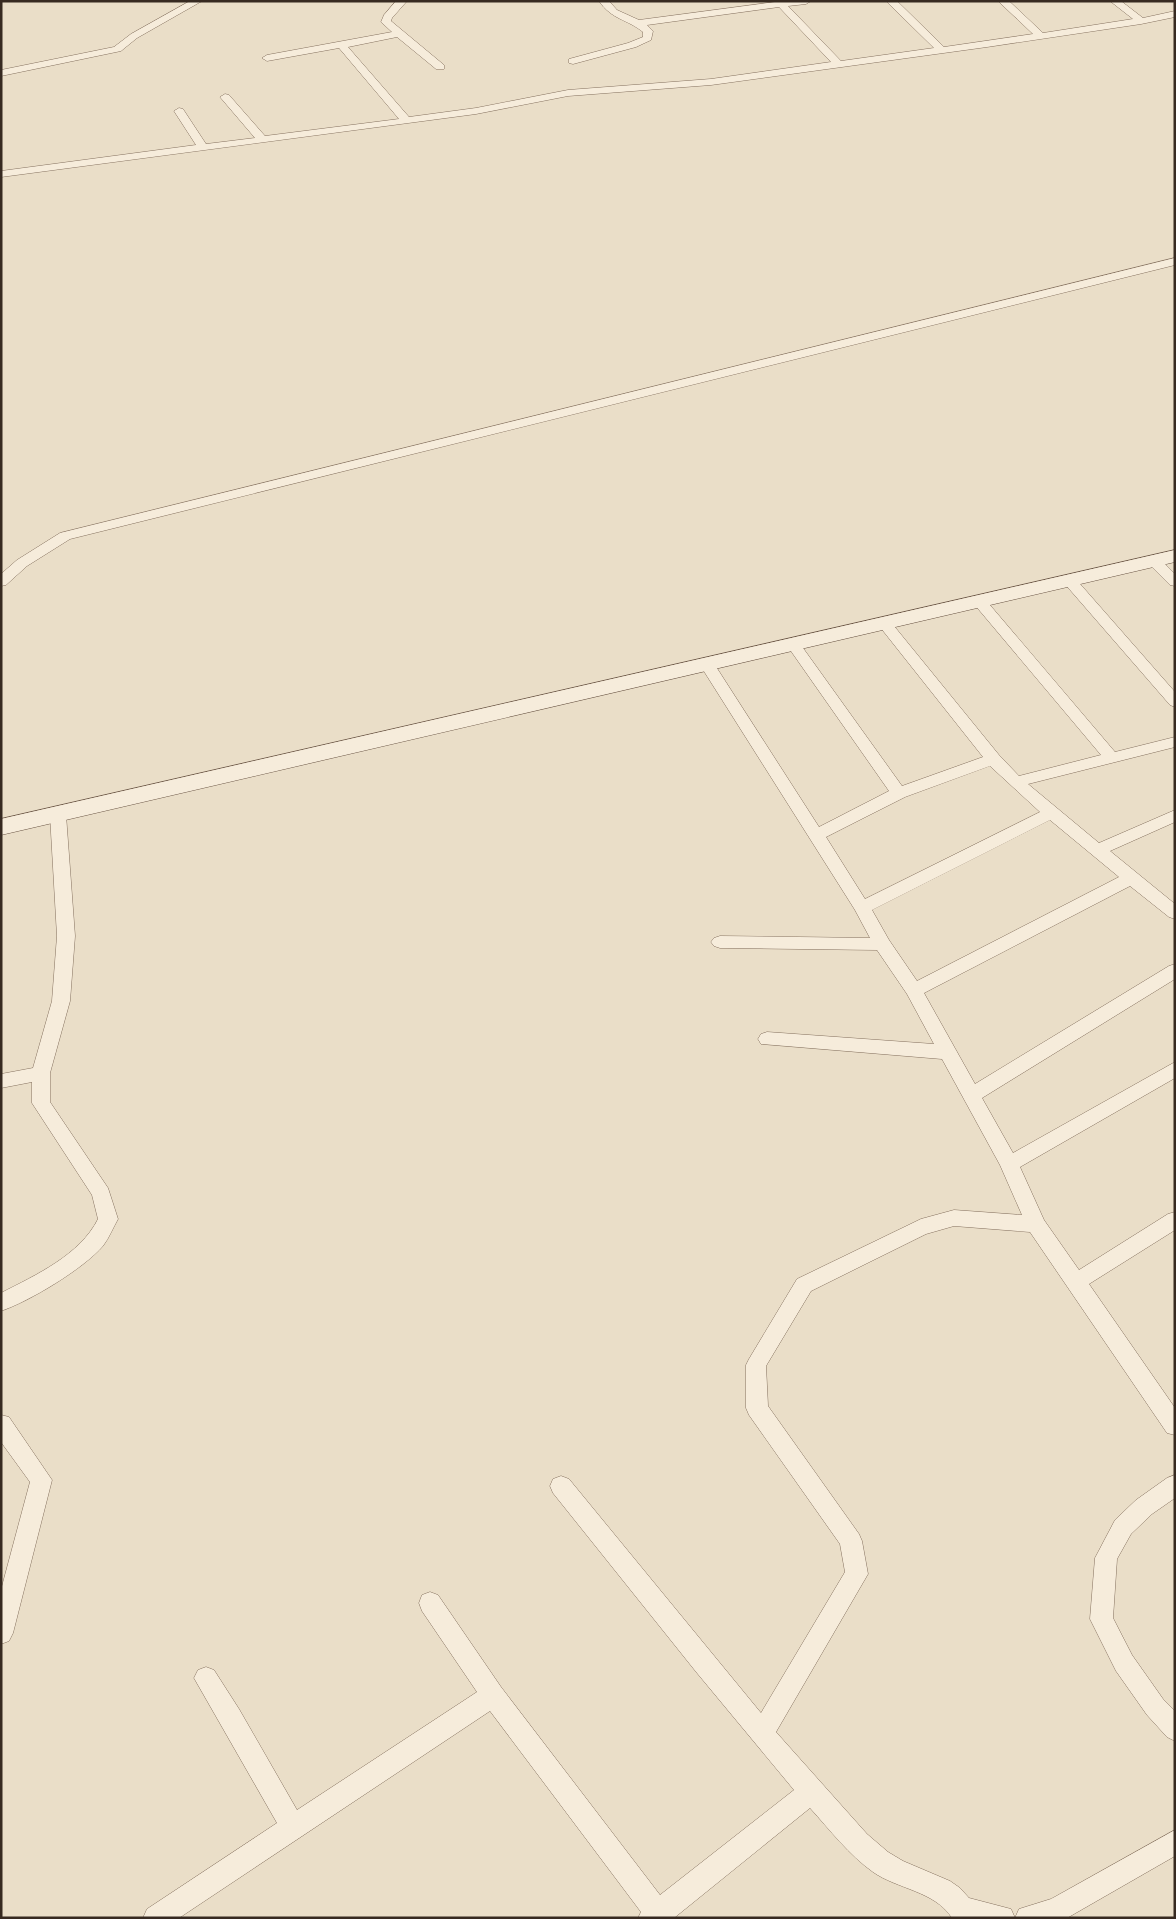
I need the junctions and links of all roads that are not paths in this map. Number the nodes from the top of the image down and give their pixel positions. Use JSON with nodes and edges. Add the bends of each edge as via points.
{"nodes":[{"id":1,"x":197,"y":1,"type":"edge"},
{"id":2,"x":402,"y":1,"type":"edge"},
{"id":3,"x":604,"y":1,"type":"edge"},
{"id":4,"x":806,"y":1,"type":"edge"},
{"id":5,"x":891,"y":1,"type":"edge"},
{"id":6,"x":1003,"y":1,"type":"edge"},
{"id":7,"x":1115,"y":1,"type":"edge"},
{"id":8,"x":782,"y":5,"type":"junction"},
{"id":9,"x":1175,"y":14,"type":"edge"},
{"id":10,"x":1141,"y":21,"type":"junction"},
{"id":11,"x":640,"y":23,"type":"junction"},
{"id":12,"x":399,"y":34,"type":"junction"},
{"id":13,"x":1041,"y":36,"type":"junction"},
{"id":14,"x":341,"y":45,"type":"junction"},
{"id":15,"x":941,"y":50,"type":"junction"},
{"id":16,"x":268,"y":58,"type":"dead end"},
{"id":17,"x":573,"y":61,"type":"dead end"},
{"id":18,"x":838,"y":64,"type":"junction"},
{"id":19,"x":440,"y":67,"type":"dead end"},
{"id":20,"x":1,"y":73,"type":"edge"},
{"id":21,"x":225,"y":97,"type":"dead end"},
{"id":22,"x":179,"y":111,"type":"dead end"},
{"id":23,"x":406,"y":121,"type":"junction"},
{"id":24,"x":263,"y":140,"type":"junction"},
{"id":25,"x":203,"y":147,"type":"junction"},
{"id":26,"x":1,"y":174,"type":"edge"},
{"id":27,"x":1175,"y":261,"type":"edge"},
{"id":28,"x":1164,"y":558,"type":"edge"},
{"id":29,"x":1069,"y":580,"type":"junction"},
{"id":30,"x":1,"y":582,"type":"edge"},
{"id":31,"x":1175,"y":582,"type":"edge"},
{"id":32,"x":979,"y":601,"type":"junction"},
{"id":33,"x":885,"y":624,"type":"junction"},
{"id":34,"x":793,"y":644,"type":"junction"},
{"id":35,"x":708,"y":665,"type":"junction"},
{"id":36,"x":1175,"y":702,"type":"edge"},
{"id":37,"x":1175,"y":742,"type":"edge"},
{"id":38,"x":1111,"y":757,"type":"junction"},
{"id":39,"x":993,"y":759,"type":"junction"},
{"id":40,"x":1016,"y":782,"type":"junction"},
{"id":41,"x":898,"y":793,"type":"junction"},
{"id":42,"x":1051,"y":813,"type":"junction"},
{"id":43,"x":58,"y":815,"type":"junction"},
{"id":44,"x":1175,"y":815,"type":"edge"},
{"id":45,"x":1,"y":827,"type":"edge"},
{"id":46,"x":815,"y":836,"type":"junction"},
{"id":47,"x":1098,"y":850,"type":"junction"},
{"id":48,"x":1131,"y":878,"type":"junction"},
{"id":49,"x":862,"y":908,"type":"junction"},
{"id":50,"x":1175,"y":913,"type":"edge"},
{"id":51,"x":720,"y":942,"type":"dead end"},
{"id":52,"x":882,"y":944,"type":"junction"},
{"id":53,"x":1175,"y":970,"type":"edge"},
{"id":54,"x":914,"y":990,"type":"junction"},
{"id":55,"x":767,"y":1039,"type":"dead end"},
{"id":56,"x":947,"y":1052,"type":"junction"},
{"id":57,"x":1175,"y":1069,"type":"edge"},
{"id":58,"x":41,"y":1073,"type":"junction"},
{"id":59,"x":1,"y":1081,"type":"edge"},
{"id":60,"x":972,"y":1096,"type":"junction"},
{"id":61,"x":1010,"y":1164,"type":"junction"},
{"id":62,"x":1175,"y":1220,"type":"edge"},
{"id":63,"x":1036,"y":1224,"type":"junction"},
{"id":64,"x":1075,"y":1282,"type":"junction"},
{"id":65,"x":1,"y":1303,"type":"edge"},
{"id":66,"x":1,"y":1424,"type":"edge"},
{"id":67,"x":1175,"y":1426,"type":"edge"},
{"id":68,"x":1175,"y":1485,"type":"edge"},
{"id":69,"x":561,"y":1486,"type":"dead end"},
{"id":70,"x":430,"y":1604,"type":"dead end"},
{"id":71,"x":1,"y":1633,"type":"edge"},
{"id":72,"x":206,"y":1678,"type":"dead end"},
{"id":73,"x":493,"y":1695,"type":"junction"},
{"id":74,"x":1175,"y":1729,"type":"edge"},
{"id":75,"x":762,"y":1733,"type":"junction"},
{"id":76,"x":811,"y":1792,"type":"junction"},
{"id":77,"x":293,"y":1827,"type":"junction"},
{"id":78,"x":1175,"y":1842,"type":"edge"},
{"id":79,"x":964,"y":1913,"type":"edge"},
{"id":80,"x":657,"y":1916,"type":"edge"},
{"id":81,"x":156,"y":1918,"type":"edge"},
{"id":82,"x":1002,"y":1918,"type":"edge"},
{"id":83,"x":1028,"y":1918,"type":"edge"}],
"edges":[{"from":1,"to":20,"type":"street","via":[[117,49]]},
{"from":2,"to":12,"type":"street","via":[[386,22]]},
{"from":3,"to":11,"type":"street","via":[[612,13]]},
{"from":4,"to":8,"type":"street"},
{"from":5,"to":15,"type":"street"},
{"from":6,"to":13,"type":"street"},
{"from":7,"to":10,"type":"street"},
{"from":8,"to":11,"type":"street"},
{"from":8,"to":18,"type":"street"},
{"from":9,"to":10,"type":"street"},
{"from":10,"to":13,"type":"street"},
{"from":11,"to":17,"type":"street","via":[[649,34],[642,42]]},
{"from":12,"to":14,"type":"street"},
{"from":12,"to":19,"type":"street"},
{"from":13,"to":15,"type":"street"},
{"from":14,"to":16,"type":"street"},
{"from":14,"to":23,"type":"street"},
{"from":15,"to":18,"type":"street"},
{"from":18,"to":23,"type":"street","via":[[711,82],[574,92]]},
{"from":21,"to":24,"type":"street"},
{"from":22,"to":25,"type":"street"},
{"from":23,"to":24,"type":"street"},
{"from":24,"to":25,"type":"street"},
{"from":25,"to":26,"type":"street"},
{"from":27,"to":30,"type":"street","via":[[65,536],[22,562]]},
{"from":28,"to":29,"type":"street"},
{"from":28,"to":31,"type":"street"},
{"from":29,"to":32,"type":"street"},
{"from":29,"to":36,"type":"street"},
{"from":32,"to":33,"type":"street"},
{"from":32,"to":38,"type":"street"},
{"from":33,"to":34,"type":"street"},
{"from":33,"to":39,"type":"street"},
{"from":34,"to":35,"type":"street"},
{"from":34,"to":41,"type":"street"},
{"from":35,"to":43,"type":"street"},
{"from":35,"to":46,"type":"street"},
{"from":37,"to":38,"type":"street"},
{"from":38,"to":40,"type":"street"},
{"from":39,"to":40,"type":"street"},
{"from":39,"to":41,"type":"street"},
{"from":40,"to":42,"type":"street"},
{"from":41,"to":46,"type":"street"},
{"from":42,"to":47,"type":"street"},
{"from":42,"to":49,"type":"street"},
{"from":43,"to":45,"type":"street"},
{"from":43,"to":58,"type":"street","via":[[66,936],[61,1001]]},
{"from":44,"to":47,"type":"street"},
{"from":46,"to":49,"type":"street"},
{"from":47,"to":48,"type":"street"},
{"from":48,"to":50,"type":"street"},
{"from":48,"to":54,"type":"street"},
{"from":49,"to":52,"type":"street"},
{"from":51,"to":52,"type":"street"},
{"from":52,"to":54,"type":"street"},
{"from":53,"to":60,"type":"street"},
{"from":54,"to":56,"type":"street"},
{"from":55,"to":56,"type":"street"},
{"from":56,"to":60,"type":"street"},
{"from":57,"to":61,"type":"street"},
{"from":58,"to":59,"type":"street"},
{"from":58,"to":65,"type":"street","via":[[41,1103],[101,1193],[108,1219],[97,1239],[86,1250]]},
{"from":60,"to":61,"type":"street"},
{"from":61,"to":63,"type":"street"},
{"from":62,"to":64,"type":"street"},
{"from":63,"to":64,"type":"street"},
{"from":63,"to":75,"type":"street","via":[[954,1218],[921,1227],[804,1285],[756,1365],[757,1408],[852,1541],[857,1574]]},
{"from":64,"to":67,"type":"street"},
{"from":66,"to":71,"type":"street","via":[[41,1480]]},
{"from":68,"to":74,"type":"street","via":[[1123,1527],[1106,1558],[1101,1619],[1124,1663]]},
{"from":69,"to":75,"type":"street"},
{"from":70,"to":73,"type":"street"},
{"from":72,"to":77,"type":"street"},
{"from":73,"to":77,"type":"street"},
{"from":73,"to":80,"type":"street"},
{"from":75,"to":76,"type":"street"},
{"from":76,"to":79,"type":"street","via":[[863,1848],[884,1865],[941,1888]]},
{"from":76,"to":80,"type":"street"},
{"from":77,"to":81,"type":"street"},
{"from":78,"to":83,"type":"street","via":[[1056,1910]]},
{"from":79,"to":82,"type":"street"}]}
